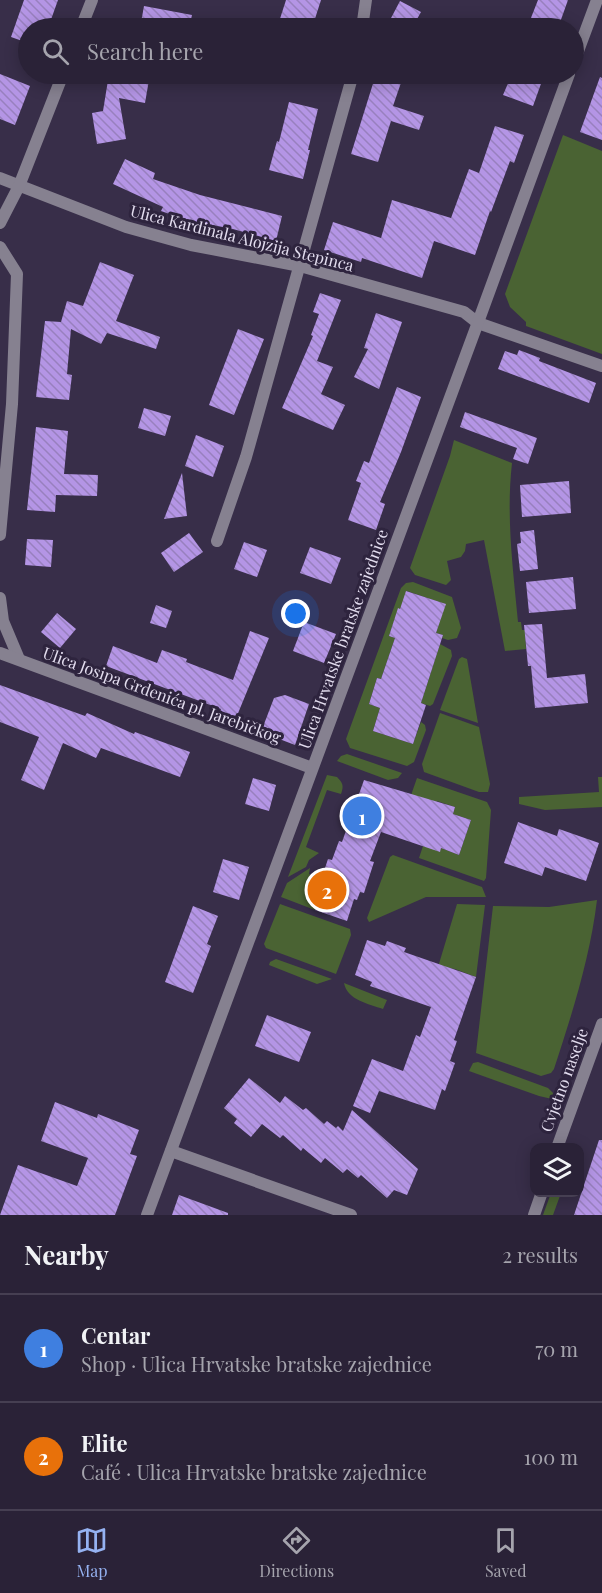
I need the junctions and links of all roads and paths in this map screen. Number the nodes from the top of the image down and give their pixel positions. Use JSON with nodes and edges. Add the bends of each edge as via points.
{"nodes":[{"id":1,"x":92,"y":0,"type":"edge"},
{"id":2,"x":366,"y":0,"type":"edge"},
{"id":3,"x":597,"y":0,"type":"edge"},
{"id":4,"x":85,"y":18,"type":"edge"},
{"id":5,"x":363,"y":18,"type":"edge"},
{"id":6,"x":584,"y":34,"type":"edge"},
{"id":7,"x":59,"y":84,"type":"edge"},
{"id":8,"x":350,"y":84,"type":"edge"},
{"id":9,"x":565,"y":84,"type":"edge"},
{"id":10,"x":0,"y":178,"type":"edge"},
{"id":11,"x":19,"y":186,"type":"junction"},
{"id":12,"x":0,"y":223,"type":"edge"},
{"id":13,"x":0,"y":247,"type":"edge"},
{"id":14,"x":300,"y":266,"type":"junction"},
{"id":15,"x":478,"y":322,"type":"junction"},
{"id":16,"x":602,"y":366,"type":"edge"},
{"id":17,"x":0,"y":535,"type":"edge"},
{"id":18,"x":217,"y":541,"type":"dead end"},
{"id":19,"x":0,"y":598,"type":"edge"},
{"id":20,"x":0,"y":653,"type":"edge"},
{"id":21,"x":19,"y":659,"type":"junction"},
{"id":22,"x":312,"y":768,"type":"junction"},
{"id":23,"x":602,"y":1023,"type":"edge"},
{"id":24,"x":559,"y":1143,"type":"edge"},
{"id":25,"x":171,"y":1151,"type":"junction"},
{"id":26,"x":540,"y":1197,"type":"edge"},
{"id":27,"x":147,"y":1215,"type":"edge"},
{"id":28,"x":351,"y":1215,"type":"edge"},
{"id":29,"x":534,"y":1215,"type":"edge"}],
"edges":[{"from":1,"to":4,"type":"street"},
{"from":2,"to":5,"type":"street"},
{"from":3,"to":6,"type":"street"},
{"from":7,"to":11,"type":"street"},
{"from":8,"to":14,"type":"street"},
{"from":9,"to":15,"type":"street","name":"Ulica Hrvatske bratske zajednice"},
{"from":10,"to":11,"type":"street","name":"Ulica Kardinala Alojzija Stepinca"},
{"from":11,"to":12,"type":"street"},
{"from":11,"to":14,"type":"street","name":"Ulica Kardinala Alojzija Stepinca","via":[[126,228]]},
{"from":13,"to":17,"type":"street","via":[[17,274],[12,404]]},
{"from":14,"to":15,"type":"street","name":"Ulica Kardinala Alojzija Stepinca","via":[[464,312]]},
{"from":14,"to":18,"type":"street","via":[[246,457]]},
{"from":15,"to":16,"type":"street","name":"Ulica Kardinala Alojzija Stepinca"},
{"from":15,"to":22,"type":"street","name":"Ulica Hrvatske bratske zajednice"},
{"from":19,"to":21,"type":"street","via":[[3,621]]},
{"from":20,"to":21,"type":"street","name":"Ulica Josipa Grdenića pl. Jarebičkog"},
{"from":21,"to":22,"type":"street","name":"Ulica Josipa Grdenića pl. Jarebičkog"},
{"from":22,"to":25,"type":"street","name":"Ulica Hrvatske bratske zajednice"},
{"from":23,"to":24,"type":"street","name":"Cvjetno naselje"},
{"from":25,"to":27,"type":"street","name":"Ulica Hrvatske bratske zajednice"},
{"from":25,"to":28,"type":"street"},
{"from":26,"to":29,"type":"street"}]}
